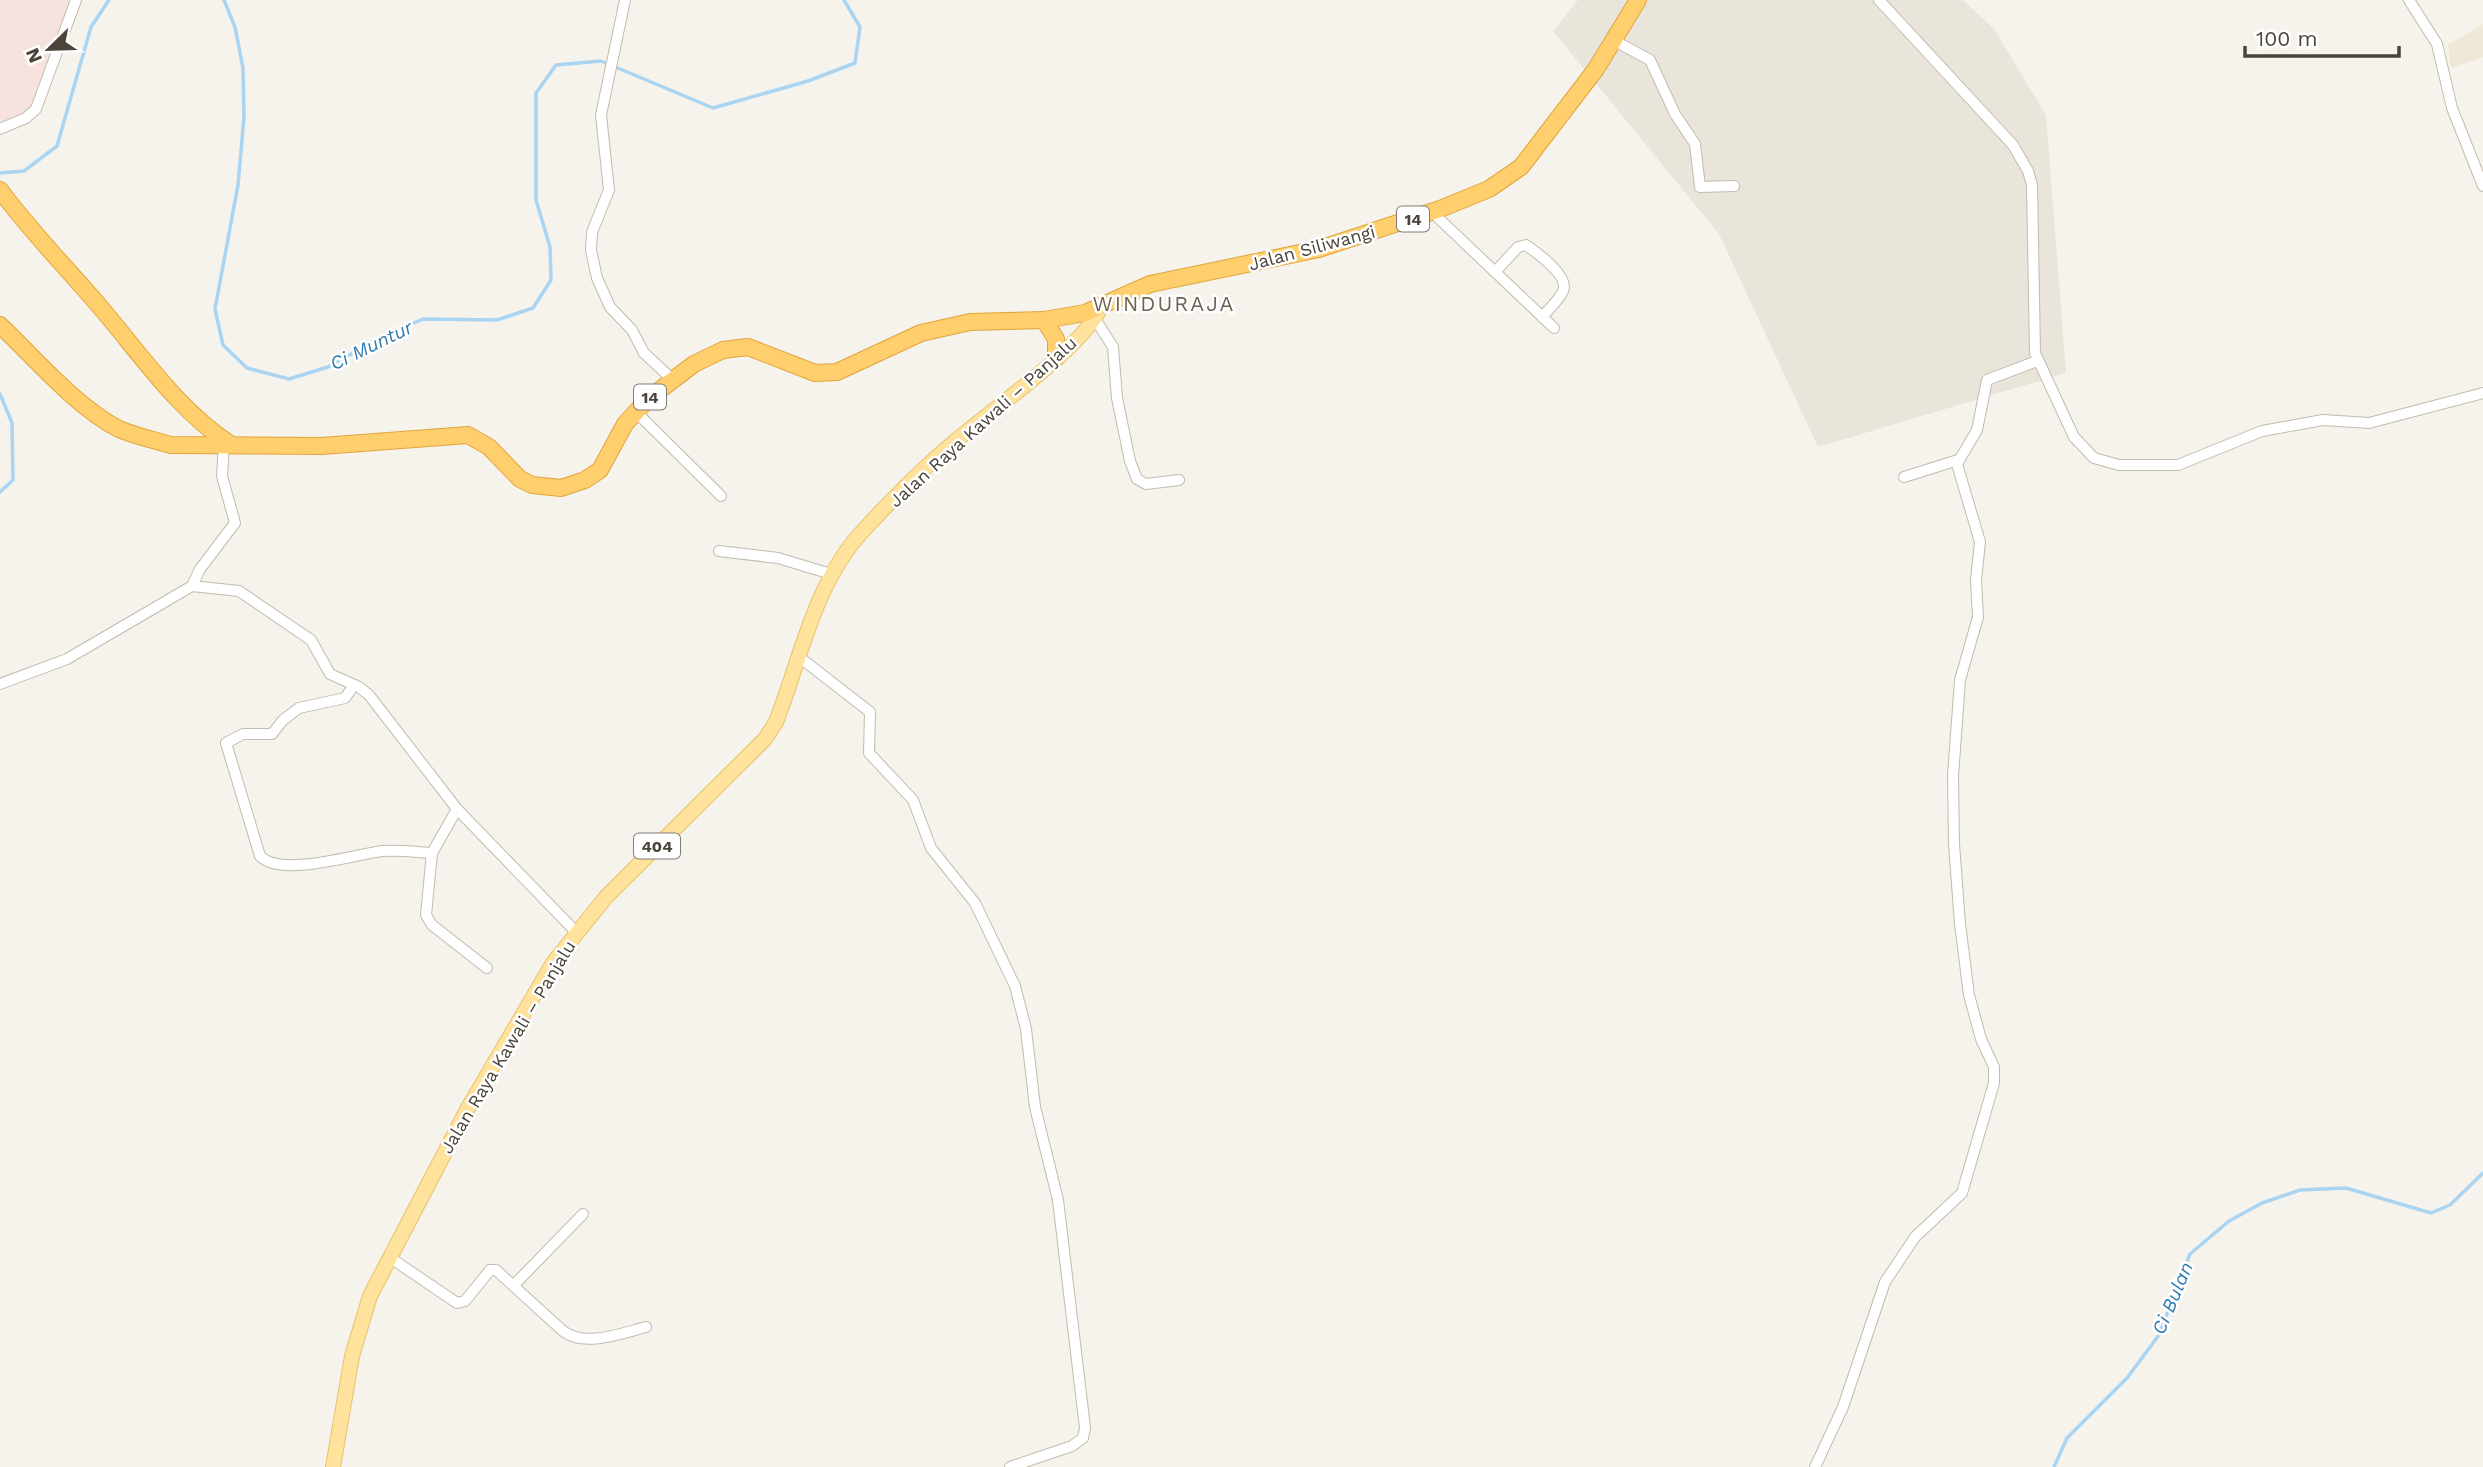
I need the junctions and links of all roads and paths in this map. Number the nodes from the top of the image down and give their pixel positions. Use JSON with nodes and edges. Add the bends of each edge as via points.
{"nodes":[{"id":1,"x":76,"y":0,"type":"edge"},
{"id":2,"x":625,"y":0,"type":"edge"},
{"id":3,"x":1638,"y":0,"type":"edge"},
{"id":4,"x":1879,"y":0,"type":"edge"},
{"id":5,"x":2409,"y":0,"type":"edge"},
{"id":6,"x":1615,"y":41,"type":"junction"},
{"id":7,"x":0,"y":129,"type":"edge"},
{"id":8,"x":1734,"y":186,"type":"dead end"},
{"id":9,"x":2483,"y":186,"type":"edge"},
{"id":10,"x":0,"y":190,"type":"edge"},
{"id":11,"x":1432,"y":212,"type":"junction"},
{"id":12,"x":1495,"y":272,"type":"junction"},
{"id":13,"x":1098,"y":313,"type":"junction"},
{"id":14,"x":1542,"y":317,"type":"junction"},
{"id":15,"x":1044,"y":320,"type":"junction"},
{"id":16,"x":0,"y":325,"type":"edge"},
{"id":17,"x":1554,"y":328,"type":"dead end"},
{"id":18,"x":1056,"y":358,"type":"junction"},
{"id":19,"x":2037,"y":361,"type":"junction"},
{"id":20,"x":672,"y":379,"type":"junction"},
{"id":21,"x":2483,"y":393,"type":"edge"},
{"id":22,"x":635,"y":411,"type":"junction"},
{"id":23,"x":227,"y":444,"type":"junction"},
{"id":24,"x":1958,"y":460,"type":"junction"},
{"id":25,"x":1904,"y":477,"type":"dead end"},
{"id":26,"x":1179,"y":480,"type":"dead end"},
{"id":27,"x":721,"y":496,"type":"dead end"},
{"id":28,"x":719,"y":551,"type":"dead end"},
{"id":29,"x":831,"y":574,"type":"junction"},
{"id":30,"x":191,"y":586,"type":"junction"},
{"id":31,"x":798,"y":656,"type":"junction"},
{"id":32,"x":0,"y":684,"type":"edge"},
{"id":33,"x":354,"y":685,"type":"junction"},
{"id":34,"x":457,"y":809,"type":"junction"},
{"id":35,"x":432,"y":853,"type":"junction"},
{"id":36,"x":576,"y":932,"type":"junction"},
{"id":37,"x":487,"y":968,"type":"dead end"},
{"id":38,"x":583,"y":1214,"type":"dead end"},
{"id":39,"x":389,"y":1257,"type":"junction"},
{"id":40,"x":515,"y":1284,"type":"junction"},
{"id":41,"x":646,"y":1327,"type":"dead end"},
{"id":42,"x":333,"y":1467,"type":"edge"},
{"id":43,"x":1010,"y":1467,"type":"edge"},
{"id":44,"x":1815,"y":1467,"type":"edge"}],
"edges":[{"from":1,"to":7,"type":"street","via":[[42,97],[26,118]]},
{"from":2,"to":20,"type":"street","via":[[601,123],[609,190],[592,232],[592,261],[610,307],[632,330],[644,354]]},
{"from":3,"to":6,"type":"highway","name":"Jalan Siliwangi","number":"14"},
{"from":4,"to":19,"type":"street","via":[[2013,145],[2028,171]]},
{"from":5,"to":9,"type":"street","via":[[2437,44],[2452,108]]},
{"from":6,"to":8,"type":"street","via":[[1650,60],[1676,117],[1695,144],[1700,187]]},
{"from":6,"to":11,"type":"highway","name":"Jalan Siliwangi","number":"14","via":[[1521,167],[1489,189]]},
{"from":10,"to":23,"type":"highway","via":[[186,409]]},
{"from":11,"to":12,"type":"street"},
{"from":11,"to":13,"type":"highway","name":"Jalan Siliwangi","number":"14","via":[[1319,249],[1150,284]]},
{"from":12,"to":14,"type":"street"},
{"from":12,"to":14,"type":"street","via":[[1524,245],[1559,274],[1563,290]]},
{"from":13,"to":15,"type":"highway","number":"14"},
{"from":13,"to":18,"type":"main road","name":"Jalan Raya Kawali – Panjalu","number":"404"},
{"from":13,"to":26,"type":"street","via":[[1113,347],[1117,398],[1137,479],[1146,484]]},
{"from":14,"to":17,"type":"street"},
{"from":15,"to":18,"type":"highway","via":[[1056,340]]},
{"from":15,"to":20,"type":"highway","number":"14","via":[[971,322],[921,333],[827,374],[748,347],[737,348],[706,356]]},
{"from":16,"to":23,"type":"highway","number":"14","via":[[80,400],[118,428],[171,445]]},
{"from":18,"to":29,"type":"main road","name":"Jalan Raya Kawali – Panjalu","number":"404","via":[[912,482],[860,534]]},
{"from":19,"to":21,"type":"street","via":[[2083,449],[2094,458],[2119,465],[2178,465],[2262,431],[2323,420],[2370,424]]},
{"from":19,"to":24,"type":"street","via":[[1987,380],[1977,430]]},
{"from":20,"to":22,"type":"highway","number":"14"},
{"from":22,"to":23,"type":"highway","number":"14","via":[[600,470],[561,488],[520,479],[489,447],[468,435],[336,446]]},
{"from":22,"to":27,"type":"street"},
{"from":23,"to":30,"type":"street","via":[[222,476],[235,523]]},
{"from":24,"to":25,"type":"street"},
{"from":24,"to":44,"type":"street","via":[[1980,542],[1978,617],[1960,680],[1954,844],[1967,983],[1976,1025],[1994,1067],[1994,1083],[1962,1193],[1915,1237],[1885,1282],[1843,1407]]},
{"from":28,"to":29,"type":"street","via":[[778,558]]},
{"from":29,"to":31,"type":"main road","name":"Jalan Raya Kawali – Panjalu","number":"404"},
{"from":30,"to":32,"type":"street","via":[[67,659]]},
{"from":30,"to":33,"type":"street","via":[[239,591],[311,640],[330,674]]},
{"from":31,"to":36,"type":"main road","name":"Jalan Raya Kawali – Panjalu","number":"404","via":[[776,722],[765,739]]},
{"from":31,"to":43,"type":"street","via":[[870,712],[869,753],[913,800],[930,848],[975,903],[1009,971],[1022,1010],[1035,1107],[1058,1200],[1085,1427],[1083,1438],[1072,1446]]},
{"from":33,"to":34,"type":"street","via":[[369,695]]},
{"from":33,"to":35,"type":"street","via":[[345,698],[291,713],[272,734],[240,734],[226,743],[260,856],[275,864],[295,864],[381,852]]},
{"from":34,"to":35,"type":"street"},
{"from":34,"to":36,"type":"street"},
{"from":35,"to":37,"type":"street","via":[[427,919]]},
{"from":36,"to":39,"type":"main road","name":"Jalan Raya Kawali – Panjalu","number":"404","via":[[468,1108]]},
{"from":38,"to":40,"type":"street"},
{"from":39,"to":40,"type":"street","via":[[457,1303],[465,1301],[490,1270]]},
{"from":39,"to":42,"type":"main road","name":"Jalan Raya Kawali – Panjalu","number":"404","via":[[370,1296],[352,1356]]},
{"from":40,"to":41,"type":"street","via":[[575,1338],[598,1338]]}]}
